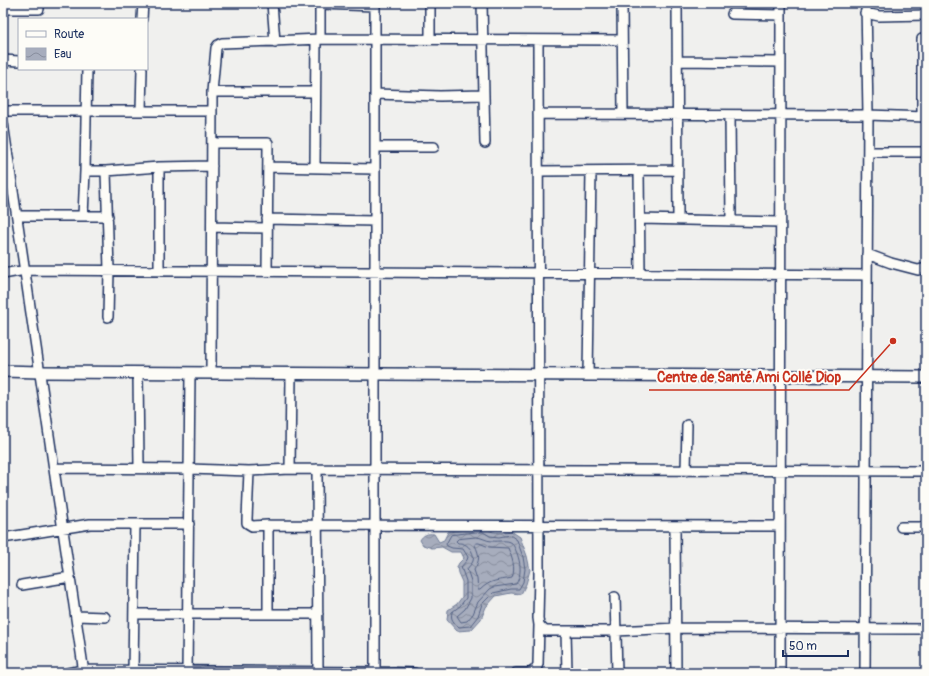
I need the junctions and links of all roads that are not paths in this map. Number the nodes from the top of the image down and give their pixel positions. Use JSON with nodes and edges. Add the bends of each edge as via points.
{"nodes":[{"id":1,"x":39,"y":3,"type":"edge"},
{"id":2,"x":143,"y":3,"type":"edge"},
{"id":3,"x":272,"y":3,"type":"edge"},
{"id":4,"x":430,"y":3,"type":"edge"},
{"id":5,"x":482,"y":3,"type":"edge"},
{"id":6,"x":622,"y":3,"type":"edge"},
{"id":7,"x":677,"y":3,"type":"edge"},
{"id":8,"x":781,"y":3,"type":"edge"},
{"id":9,"x":866,"y":3,"type":"edge"},
{"id":10,"x":320,"y":4,"type":"edge"},
{"id":11,"x":375,"y":4,"type":"edge"},
{"id":12,"x":3,"y":9,"type":"edge"},
{"id":13,"x":865,"y":13,"type":"junction"},
{"id":14,"x":732,"y":14,"type":"dead end"},
{"id":15,"x":781,"y":15,"type":"junction"},
{"id":16,"x":926,"y":15,"type":"edge"},
{"id":17,"x":142,"y":18,"type":"edge"},
{"id":18,"x":318,"y":39,"type":"junction"},
{"id":19,"x":375,"y":39,"type":"junction"},
{"id":20,"x":430,"y":39,"type":"junction"},
{"id":21,"x":922,"y":39,"type":"dead end"},
{"id":22,"x":483,"y":40,"type":"junction"},
{"id":23,"x":538,"y":40,"type":"junction"},
{"id":24,"x":622,"y":40,"type":"junction"},
{"id":25,"x":274,"y":42,"type":"junction"},
{"id":26,"x":3,"y":60,"type":"edge"},
{"id":27,"x":18,"y":61,"type":"edge"},
{"id":28,"x":677,"y":61,"type":"junction"},
{"id":29,"x":781,"y":62,"type":"junction"},
{"id":30,"x":924,"y":69,"type":"edge"},
{"id":31,"x":88,"y":70,"type":"edge"},
{"id":32,"x":142,"y":70,"type":"edge"},
{"id":33,"x":212,"y":92,"type":"junction"},
{"id":34,"x":316,"y":92,"type":"junction"},
{"id":35,"x":375,"y":94,"type":"junction"},
{"id":36,"x":484,"y":94,"type":"junction"},
{"id":37,"x":3,"y":111,"type":"edge"},
{"id":38,"x":86,"y":111,"type":"junction"},
{"id":39,"x":141,"y":111,"type":"junction"},
{"id":40,"x":212,"y":111,"type":"junction"},
{"id":41,"x":538,"y":114,"type":"junction"},
{"id":42,"x":623,"y":114,"type":"junction"},
{"id":43,"x":677,"y":114,"type":"junction"},
{"id":44,"x":730,"y":115,"type":"junction"},
{"id":45,"x":781,"y":115,"type":"junction"},
{"id":46,"x":868,"y":115,"type":"junction"},
{"id":47,"x":924,"y":117,"type":"edge"},
{"id":48,"x":3,"y":122,"type":"edge"},
{"id":49,"x":212,"y":143,"type":"junction"},
{"id":50,"x":485,"y":143,"type":"dead end"},
{"id":51,"x":375,"y":147,"type":"junction"},
{"id":52,"x":434,"y":147,"type":"dead end"},
{"id":53,"x":868,"y":152,"type":"junction"},
{"id":54,"x":926,"y":152,"type":"edge"},
{"id":55,"x":212,"y":166,"type":"junction"},
{"id":56,"x":159,"y":167,"type":"junction"},
{"id":57,"x":268,"y":167,"type":"junction"},
{"id":58,"x":315,"y":168,"type":"junction"},
{"id":59,"x":375,"y":169,"type":"junction"},
{"id":60,"x":678,"y":170,"type":"junction"},
{"id":61,"x":85,"y":171,"type":"junction"},
{"id":62,"x":106,"y":171,"type":"junction"},
{"id":63,"x":538,"y":171,"type":"junction"},
{"id":64,"x":591,"y":171,"type":"junction"},
{"id":65,"x":639,"y":171,"type":"junction"},
{"id":66,"x":17,"y":216,"type":"junction"},
{"id":67,"x":83,"y":216,"type":"junction"},
{"id":68,"x":108,"y":216,"type":"junction"},
{"id":69,"x":640,"y":218,"type":"junction"},
{"id":70,"x":678,"y":219,"type":"junction"},
{"id":71,"x":731,"y":220,"type":"junction"},
{"id":72,"x":375,"y":221,"type":"junction"},
{"id":73,"x":780,"y":222,"type":"junction"},
{"id":74,"x":267,"y":224,"type":"junction"},
{"id":75,"x":212,"y":227,"type":"junction"},
{"id":76,"x":867,"y":254,"type":"junction"},
{"id":77,"x":926,"y":268,"type":"edge"},
{"id":78,"x":25,"y":270,"type":"junction"},
{"id":79,"x":109,"y":270,"type":"junction"},
{"id":80,"x":159,"y":271,"type":"junction"},
{"id":81,"x":212,"y":271,"type":"junction"},
{"id":82,"x":267,"y":272,"type":"junction"},
{"id":83,"x":375,"y":272,"type":"junction"},
{"id":84,"x":538,"y":273,"type":"junction"},
{"id":85,"x":3,"y":274,"type":"edge"},
{"id":86,"x":590,"y":274,"type":"junction"},
{"id":87,"x":640,"y":274,"type":"junction"},
{"id":88,"x":780,"y":275,"type":"junction"},
{"id":89,"x":867,"y":275,"type":"junction"},
{"id":90,"x":108,"y":317,"type":"dead end"},
{"id":91,"x":3,"y":371,"type":"edge"},
{"id":92,"x":40,"y":372,"type":"junction"},
{"id":93,"x":138,"y":373,"type":"junction"},
{"id":94,"x":190,"y":373,"type":"junction"},
{"id":95,"x":211,"y":373,"type":"junction"},
{"id":96,"x":291,"y":374,"type":"junction"},
{"id":97,"x":375,"y":374,"type":"junction"},
{"id":98,"x":539,"y":375,"type":"junction"},
{"id":99,"x":588,"y":375,"type":"junction"},
{"id":100,"x":780,"y":376,"type":"junction"},
{"id":101,"x":867,"y":376,"type":"junction"},
{"id":102,"x":926,"y":377,"type":"edge"},
{"id":103,"x":687,"y":425,"type":"dead end"},
{"id":104,"x":54,"y":468,"type":"junction"},
{"id":105,"x":139,"y":468,"type":"junction"},
{"id":106,"x":189,"y":468,"type":"junction"},
{"id":107,"x":290,"y":469,"type":"junction"},
{"id":108,"x":317,"y":469,"type":"junction"},
{"id":109,"x":375,"y":469,"type":"junction"},
{"id":110,"x":539,"y":470,"type":"junction"},
{"id":111,"x":686,"y":470,"type":"junction"},
{"id":112,"x":249,"y":471,"type":"junction"},
{"id":113,"x":780,"y":471,"type":"junction"},
{"id":114,"x":866,"y":471,"type":"junction"},
{"id":115,"x":926,"y":471,"type":"edge"},
{"id":116,"x":135,"y":524,"type":"junction"},
{"id":117,"x":189,"y":524,"type":"junction"},
{"id":118,"x":268,"y":525,"type":"junction"},
{"id":119,"x":317,"y":525,"type":"junction"},
{"id":120,"x":375,"y":525,"type":"junction"},
{"id":121,"x":539,"y":526,"type":"junction"},
{"id":122,"x":675,"y":526,"type":"junction"},
{"id":123,"x":780,"y":526,"type":"junction"},
{"id":124,"x":901,"y":527,"type":"dead end"},
{"id":125,"x":926,"y":527,"type":"edge"},
{"id":126,"x":63,"y":528,"type":"junction"},
{"id":127,"x":3,"y":538,"type":"edge"},
{"id":128,"x":70,"y":577,"type":"junction"},
{"id":129,"x":22,"y":585,"type":"dead end"},
{"id":130,"x":615,"y":597,"type":"dead end"},
{"id":131,"x":134,"y":614,"type":"junction"},
{"id":132,"x":188,"y":614,"type":"junction"},
{"id":133,"x":268,"y":614,"type":"junction"},
{"id":134,"x":318,"y":614,"type":"junction"},
{"id":135,"x":76,"y":616,"type":"junction"},
{"id":136,"x":104,"y":617,"type":"dead end"},
{"id":137,"x":539,"y":625,"type":"junction"},
{"id":138,"x":676,"y":628,"type":"junction"},
{"id":139,"x":780,"y":629,"type":"junction"},
{"id":140,"x":865,"y":629,"type":"junction"},
{"id":141,"x":926,"y":629,"type":"edge"},
{"id":142,"x":566,"y":631,"type":"junction"},
{"id":143,"x":616,"y":631,"type":"junction"},
{"id":144,"x":84,"y":672,"type":"edge"},
{"id":145,"x":133,"y":672,"type":"edge"},
{"id":146,"x":187,"y":672,"type":"edge"},
{"id":147,"x":318,"y":672,"type":"junction"},
{"id":148,"x":375,"y":672,"type":"edge"},
{"id":149,"x":68,"y":673,"type":"edge"},
{"id":150,"x":414,"y":673,"type":"edge"},
{"id":151,"x":516,"y":673,"type":"edge"},
{"id":152,"x":567,"y":673,"type":"edge"},
{"id":153,"x":617,"y":673,"type":"edge"},
{"id":154,"x":676,"y":673,"type":"edge"},
{"id":155,"x":780,"y":673,"type":"edge"},
{"id":156,"x":865,"y":673,"type":"edge"}],
"edges":[{"from":1,"to":12,"type":"street","via":[[39,9]]},
{"from":2,"to":17,"type":"street"},
{"from":3,"to":25,"type":"street"},
{"from":4,"to":20,"type":"street"},
{"from":5,"to":22,"type":"street"},
{"from":6,"to":24,"type":"street"},
{"from":7,"to":28,"type":"street"},
{"from":8,"to":15,"type":"street"},
{"from":9,"to":13,"type":"street"},
{"from":10,"to":11,"type":"street"},
{"from":10,"to":18,"type":"street"},
{"from":11,"to":19,"type":"street"},
{"from":13,"to":16,"type":"street","via":[[879,16]]},
{"from":13,"to":46,"type":"street"},
{"from":14,"to":15,"type":"street"},
{"from":15,"to":29,"type":"street"},
{"from":18,"to":19,"type":"street"},
{"from":18,"to":25,"type":"street"},
{"from":18,"to":34,"type":"street"},
{"from":19,"to":20,"type":"street"},
{"from":19,"to":35,"type":"street"},
{"from":20,"to":22,"type":"street"},
{"from":21,"to":30,"type":"street"},
{"from":22,"to":23,"type":"street"},
{"from":22,"to":36,"type":"street"},
{"from":23,"to":24,"type":"street"},
{"from":23,"to":41,"type":"street"},
{"from":24,"to":42,"type":"street"},
{"from":25,"to":33,"type":"street","via":[[218,45]]},
{"from":26,"to":27,"type":"street"},
{"from":28,"to":29,"type":"street"},
{"from":28,"to":43,"type":"street"},
{"from":29,"to":45,"type":"street"},
{"from":30,"to":47,"type":"street"},
{"from":31,"to":38,"type":"street"},
{"from":32,"to":39,"type":"street"},
{"from":33,"to":34,"type":"street"},
{"from":33,"to":40,"type":"street"},
{"from":34,"to":58,"type":"street"},
{"from":35,"to":36,"type":"street"},
{"from":35,"to":51,"type":"street"},
{"from":36,"to":50,"type":"street"},
{"from":37,"to":38,"type":"street"},
{"from":38,"to":39,"type":"street"},
{"from":38,"to":61,"type":"street"},
{"from":39,"to":40,"type":"street"},
{"from":40,"to":49,"type":"street"},
{"from":41,"to":42,"type":"street"},
{"from":41,"to":63,"type":"street"},
{"from":42,"to":43,"type":"street"},
{"from":43,"to":44,"type":"street"},
{"from":43,"to":60,"type":"street"},
{"from":44,"to":45,"type":"street"},
{"from":44,"to":71,"type":"street"},
{"from":45,"to":46,"type":"street"},
{"from":45,"to":73,"type":"street"},
{"from":46,"to":47,"type":"street"},
{"from":46,"to":53,"type":"street"},
{"from":48,"to":66,"type":"street"},
{"from":49,"to":55,"type":"street"},
{"from":49,"to":57,"type":"street","via":[[268,143]]},
{"from":51,"to":52,"type":"street"},
{"from":51,"to":59,"type":"street"},
{"from":53,"to":54,"type":"street"},
{"from":53,"to":76,"type":"street"},
{"from":55,"to":56,"type":"street"},
{"from":55,"to":75,"type":"street"},
{"from":56,"to":62,"type":"street"},
{"from":56,"to":80,"type":"street"},
{"from":57,"to":58,"type":"street"},
{"from":57,"to":74,"type":"street"},
{"from":58,"to":59,"type":"street"},
{"from":59,"to":72,"type":"street"},
{"from":60,"to":65,"type":"street"},
{"from":60,"to":70,"type":"street"},
{"from":61,"to":62,"type":"street"},
{"from":61,"to":67,"type":"street"},
{"from":62,"to":68,"type":"street"},
{"from":63,"to":64,"type":"street"},
{"from":63,"to":84,"type":"street"},
{"from":64,"to":65,"type":"street"},
{"from":64,"to":86,"type":"street"},
{"from":65,"to":69,"type":"street"},
{"from":66,"to":67,"type":"street"},
{"from":66,"to":78,"type":"street"},
{"from":67,"to":68,"type":"street"},
{"from":68,"to":79,"type":"street"},
{"from":69,"to":70,"type":"street"},
{"from":69,"to":87,"type":"street"},
{"from":70,"to":71,"type":"street"},
{"from":71,"to":73,"type":"street"},
{"from":72,"to":74,"type":"street"},
{"from":72,"to":83,"type":"street"},
{"from":73,"to":88,"type":"street"},
{"from":74,"to":75,"type":"street"},
{"from":74,"to":82,"type":"street"},
{"from":75,"to":81,"type":"street"},
{"from":76,"to":77,"type":"street","via":[[918,270]]},
{"from":76,"to":89,"type":"street"},
{"from":78,"to":79,"type":"street"},
{"from":78,"to":85,"type":"street"},
{"from":78,"to":92,"type":"street"},
{"from":79,"to":80,"type":"street"},
{"from":79,"to":90,"type":"street"},
{"from":80,"to":81,"type":"street"},
{"from":81,"to":82,"type":"street"},
{"from":81,"to":95,"type":"street"},
{"from":82,"to":83,"type":"street"},
{"from":83,"to":84,"type":"street"},
{"from":83,"to":97,"type":"street"},
{"from":84,"to":86,"type":"street"},
{"from":84,"to":98,"type":"street"},
{"from":86,"to":87,"type":"street"},
{"from":86,"to":99,"type":"street"},
{"from":87,"to":88,"type":"street"},
{"from":88,"to":89,"type":"street"},
{"from":88,"to":100,"type":"street"},
{"from":89,"to":101,"type":"street"},
{"from":91,"to":92,"type":"street"},
{"from":92,"to":93,"type":"street"},
{"from":92,"to":104,"type":"street"},
{"from":93,"to":94,"type":"street"},
{"from":93,"to":105,"type":"street"},
{"from":94,"to":95,"type":"street"},
{"from":94,"to":106,"type":"street"},
{"from":95,"to":96,"type":"street"},
{"from":96,"to":97,"type":"street"},
{"from":96,"to":107,"type":"street"},
{"from":97,"to":98,"type":"street"},
{"from":97,"to":109,"type":"street"},
{"from":98,"to":99,"type":"street"},
{"from":98,"to":110,"type":"street"},
{"from":99,"to":100,"type":"street"},
{"from":100,"to":101,"type":"street"},
{"from":100,"to":113,"type":"street"},
{"from":101,"to":102,"type":"street"},
{"from":101,"to":114,"type":"street"},
{"from":103,"to":111,"type":"street"},
{"from":104,"to":105,"type":"street"},
{"from":104,"to":126,"type":"street"},
{"from":105,"to":106,"type":"street"},
{"from":106,"to":112,"type":"street"},
{"from":106,"to":117,"type":"street"},
{"from":107,"to":108,"type":"street"},
{"from":107,"to":112,"type":"street"},
{"from":108,"to":109,"type":"street"},
{"from":108,"to":119,"type":"street"},
{"from":109,"to":110,"type":"street"},
{"from":109,"to":120,"type":"street"},
{"from":110,"to":111,"type":"street"},
{"from":110,"to":121,"type":"street"},
{"from":111,"to":113,"type":"street"},
{"from":112,"to":118,"type":"street","via":[[247,524]]},
{"from":113,"to":114,"type":"street"},
{"from":113,"to":123,"type":"street"},
{"from":114,"to":115,"type":"street"},
{"from":114,"to":140,"type":"street"},
{"from":116,"to":117,"type":"street"},
{"from":116,"to":126,"type":"street","via":[[90,524]]},
{"from":116,"to":131,"type":"street"},
{"from":117,"to":132,"type":"street"},
{"from":118,"to":119,"type":"street"},
{"from":118,"to":133,"type":"street"},
{"from":119,"to":120,"type":"street"},
{"from":119,"to":134,"type":"street"},
{"from":120,"to":121,"type":"street"},
{"from":120,"to":148,"type":"street"},
{"from":121,"to":122,"type":"street"},
{"from":121,"to":137,"type":"street"},
{"from":122,"to":123,"type":"street"},
{"from":122,"to":138,"type":"street"},
{"from":123,"to":139,"type":"street"},
{"from":124,"to":125,"type":"street"},
{"from":126,"to":127,"type":"street"},
{"from":126,"to":128,"type":"street"},
{"from":128,"to":129,"type":"street"},
{"from":128,"to":135,"type":"street"},
{"from":130,"to":143,"type":"street"},
{"from":131,"to":132,"type":"street"},
{"from":131,"to":145,"type":"street"},
{"from":132,"to":133,"type":"street"},
{"from":132,"to":146,"type":"street"},
{"from":133,"to":134,"type":"street"},
{"from":134,"to":147,"type":"street"},
{"from":135,"to":136,"type":"street"},
{"from":135,"to":144,"type":"street"},
{"from":137,"to":142,"type":"street","via":[[545,631]]},
{"from":137,"to":151,"type":"street","via":[[536,670]]},
{"from":138,"to":139,"type":"street"},
{"from":138,"to":143,"type":"street"},
{"from":138,"to":154,"type":"street"},
{"from":139,"to":140,"type":"street"},
{"from":139,"to":155,"type":"street"},
{"from":140,"to":141,"type":"street"},
{"from":140,"to":156,"type":"street"},
{"from":142,"to":143,"type":"street"},
{"from":142,"to":152,"type":"street"},
{"from":143,"to":153,"type":"street"},
{"from":144,"to":145,"type":"street"},
{"from":144,"to":149,"type":"street"},
{"from":145,"to":146,"type":"street"},
{"from":146,"to":147,"type":"street"},
{"from":147,"to":148,"type":"street"},
{"from":148,"to":150,"type":"street"}]}
